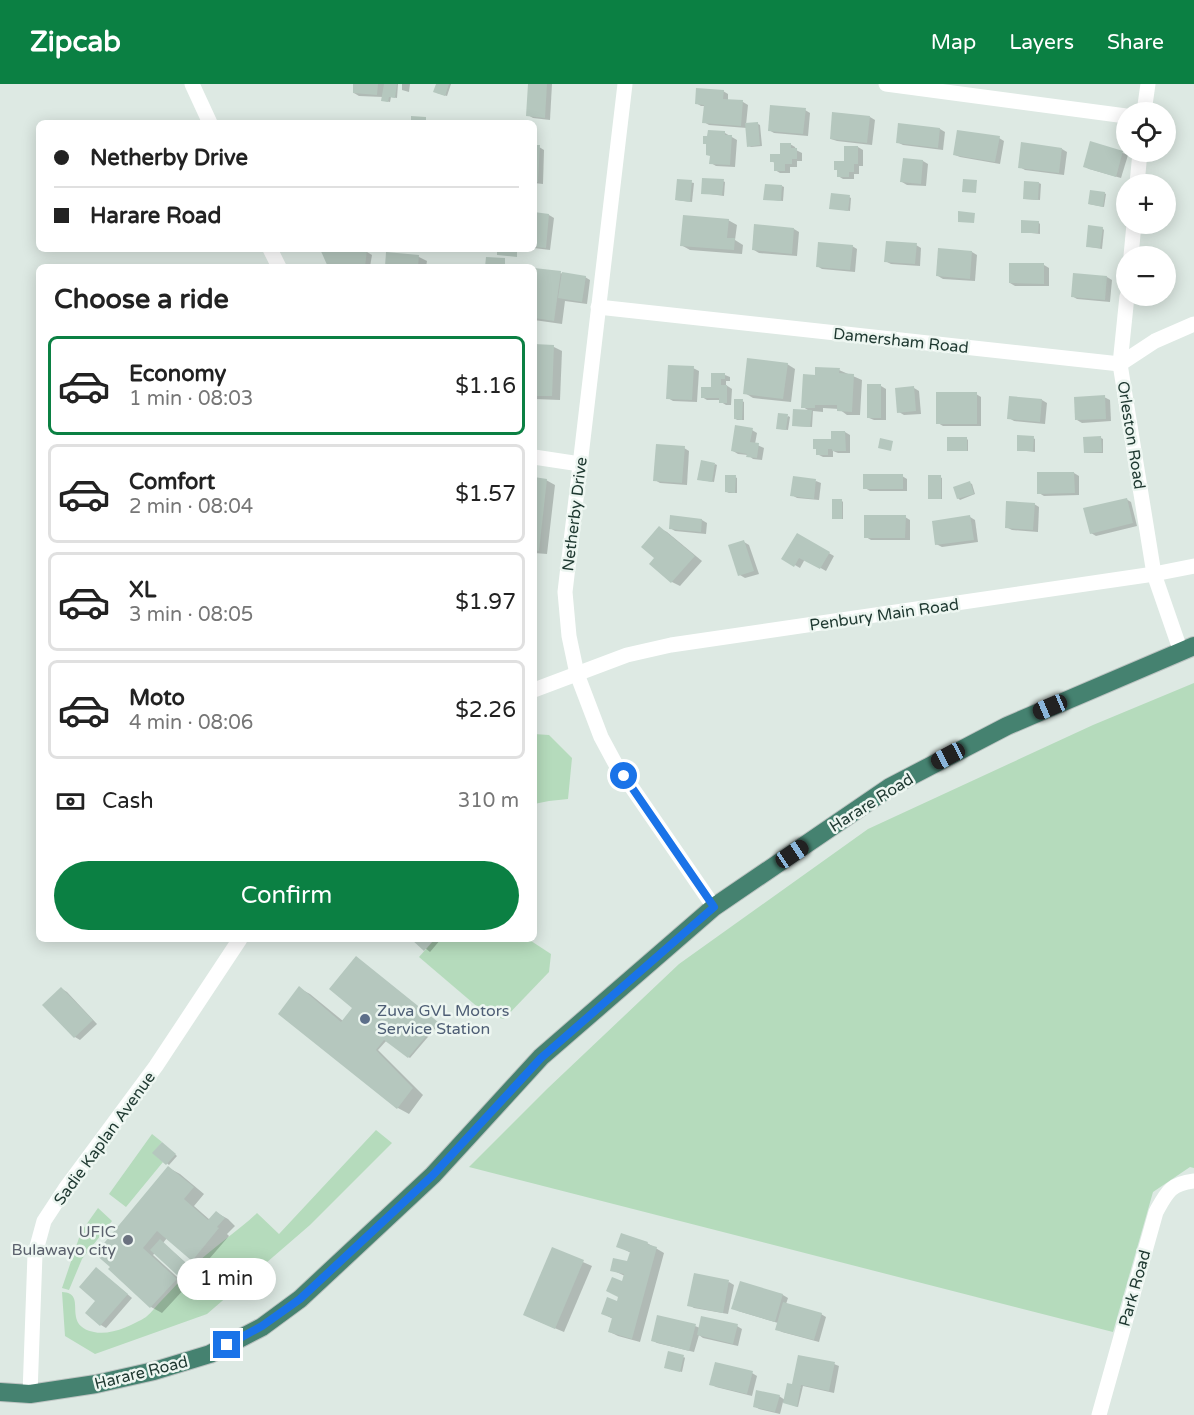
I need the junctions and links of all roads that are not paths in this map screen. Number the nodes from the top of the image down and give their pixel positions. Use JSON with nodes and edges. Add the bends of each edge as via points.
{"nodes":[{"id":1,"x":192,"y":84,"type":"edge"},
{"id":2,"x":625,"y":84,"type":"edge"},
{"id":3,"x":886,"y":84,"type":"edge"},
{"id":4,"x":1148,"y":84,"type":"edge"},
{"id":5,"x":1145,"y":102,"type":"edge"},
{"id":6,"x":1116,"y":115,"type":"edge"},
{"id":7,"x":209,"y":120,"type":"edge"},
{"id":8,"x":1126,"y":306,"type":"edge"},
{"id":9,"x":598,"y":307,"type":"junction"},
{"id":10,"x":1194,"y":324,"type":"edge"},
{"id":11,"x":1120,"y":364,"type":"junction"},
{"id":12,"x":537,"y":457,"type":"edge"},
{"id":13,"x":580,"y":464,"type":"junction"},
{"id":14,"x":1194,"y":566,"type":"edge"},
{"id":15,"x":1154,"y":574,"type":"junction"},
{"id":16,"x":1187,"y":649,"type":"edge"},
{"id":17,"x":577,"y":674,"type":"junction"},
{"id":18,"x":537,"y":689,"type":"edge"},
{"id":19,"x":714,"y":907,"type":"junction"},
{"id":20,"x":238,"y":942,"type":"edge"},
{"id":21,"x":1194,"y":1180,"type":"edge"},
{"id":22,"x":0,"y":1392,"type":"edge"},
{"id":23,"x":30,"y":1394,"type":"junction"},
{"id":24,"x":1099,"y":1415,"type":"edge"}],
"edges":[{"from":1,"to":7,"type":"street"},
{"from":2,"to":9,"type":"street","name":"Netherby Drive"},
{"from":3,"to":6,"type":"street"},
{"from":4,"to":5,"type":"street"},
{"from":8,"to":11,"type":"street","name":"Orleston Road"},
{"from":9,"to":11,"type":"street","name":"Damersham Road"},
{"from":9,"to":13,"type":"street","name":"Netherby Drive"},
{"from":10,"to":11,"type":"street","via":[[1155,341]]},
{"from":11,"to":15,"type":"street","name":"Orleston Road"},
{"from":12,"to":13,"type":"street"},
{"from":13,"to":17,"type":"street","name":"Netherby Drive","via":[[565,592]]},
{"from":14,"to":15,"type":"street","name":"Penbury Main Road"},
{"from":15,"to":16,"type":"street","name":"Orleston Road"},
{"from":15,"to":17,"type":"street","name":"Penbury Main Road","via":[[671,645],[627,655]]},
{"from":16,"to":19,"type":"highway","name":"Harare Road","via":[[1007,726],[890,787]]},
{"from":17,"to":18,"type":"street"},
{"from":17,"to":19,"type":"street","name":"Netherby Drive","via":[[615,763]]},
{"from":19,"to":23,"type":"highway","name":"Harare Road","via":[[541,1058],[433,1175],[291,1306],[210,1354],[105,1382]]},
{"from":20,"to":23,"type":"street","name":"Sadie Kaplan Avenue","via":[[156,1066],[44,1221],[35,1254]]},
{"from":21,"to":24,"type":"street","name":"Park Road","via":[[1170,1189],[1156,1212]]},
{"from":22,"to":23,"type":"highway","name":"Harare Road"}]}
